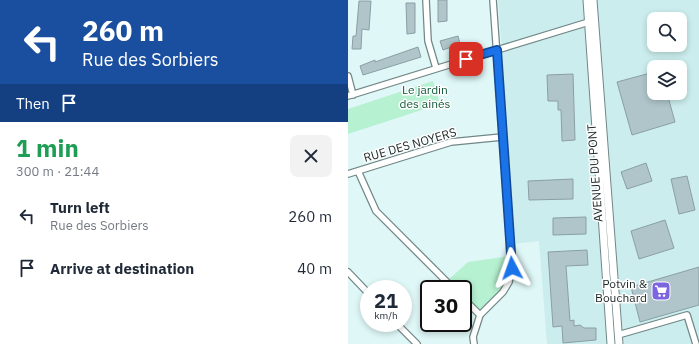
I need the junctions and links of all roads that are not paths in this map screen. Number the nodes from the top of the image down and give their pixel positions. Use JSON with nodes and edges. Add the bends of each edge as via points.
{"nodes":[{"id":1,"x":426,"y":0,"type":"edge"},
{"id":2,"x":494,"y":0,"type":"edge"},
{"id":3,"x":587,"y":0,"type":"edge"},
{"id":4,"x":593,"y":0,"type":"edge"},
{"id":5,"x":592,"y":22,"type":"junction"},
{"id":6,"x":497,"y":50,"type":"junction"},
{"id":7,"x":436,"y":68,"type":"junction"},
{"id":8,"x":348,"y":76,"type":"edge"},
{"id":9,"x":351,"y":95,"type":"edge"},
{"id":10,"x":502,"y":137,"type":"junction"},
{"id":11,"x":358,"y":171,"type":"junction"},
{"id":12,"x":348,"y":174,"type":"edge"},
{"id":13,"x":348,"y":272,"type":"edge"},
{"id":14,"x":445,"y":280,"type":"edge"},
{"id":15,"x":360,"y":285,"type":"edge"},
{"id":16,"x":472,"y":307,"type":"edge"},
{"id":17,"x":480,"y":315,"type":"junction"},
{"id":18,"x":405,"y":332,"type":"edge"},
{"id":19,"x":618,"y":335,"type":"junction"},
{"id":20,"x":416,"y":344,"type":"edge"},
{"id":21,"x":474,"y":344,"type":"edge"},
{"id":22,"x":611,"y":344,"type":"edge"},
{"id":23,"x":619,"y":344,"type":"edge"},
{"id":24,"x":696,"y":344,"type":"edge"}],
"edges":[{"from":1,"to":7,"type":"street","via":[[428,41]]},
{"from":2,"to":6,"type":"street"},
{"from":3,"to":5,"type":"main road","name":"AVENUE DU PONT"},
{"from":4,"to":5,"type":"main road","name":"AVENUE DU PONT"},
{"from":5,"to":6,"type":"street"},
{"from":5,"to":19,"type":"main road","name":"AVENUE DU PONT"},
{"from":5,"to":22,"type":"main road","name":"AVENUE DU PONT"},
{"from":6,"to":7,"type":"street"},
{"from":6,"to":10,"type":"street"},
{"from":7,"to":9,"type":"street"},
{"from":8,"to":9,"type":"street"},
{"from":10,"to":11,"type":"street","name":"RUE DES NOYERS","via":[[451,142]]},
{"from":10,"to":17,"type":"street","via":[[512,268],[509,282],[503,292]]},
{"from":11,"to":12,"type":"street","name":"RUE DES NOYERS"},
{"from":11,"to":14,"type":"street","via":[[376,212]]},
{"from":13,"to":15,"type":"street"},
{"from":16,"to":17,"type":"street"},
{"from":17,"to":21,"type":"street","via":[[473,337]]},
{"from":18,"to":20,"type":"street"},
{"from":19,"to":23,"type":"main road","name":"AVENUE DU PONT"},
{"from":19,"to":24,"type":"street","via":[[687,315]]}]}
